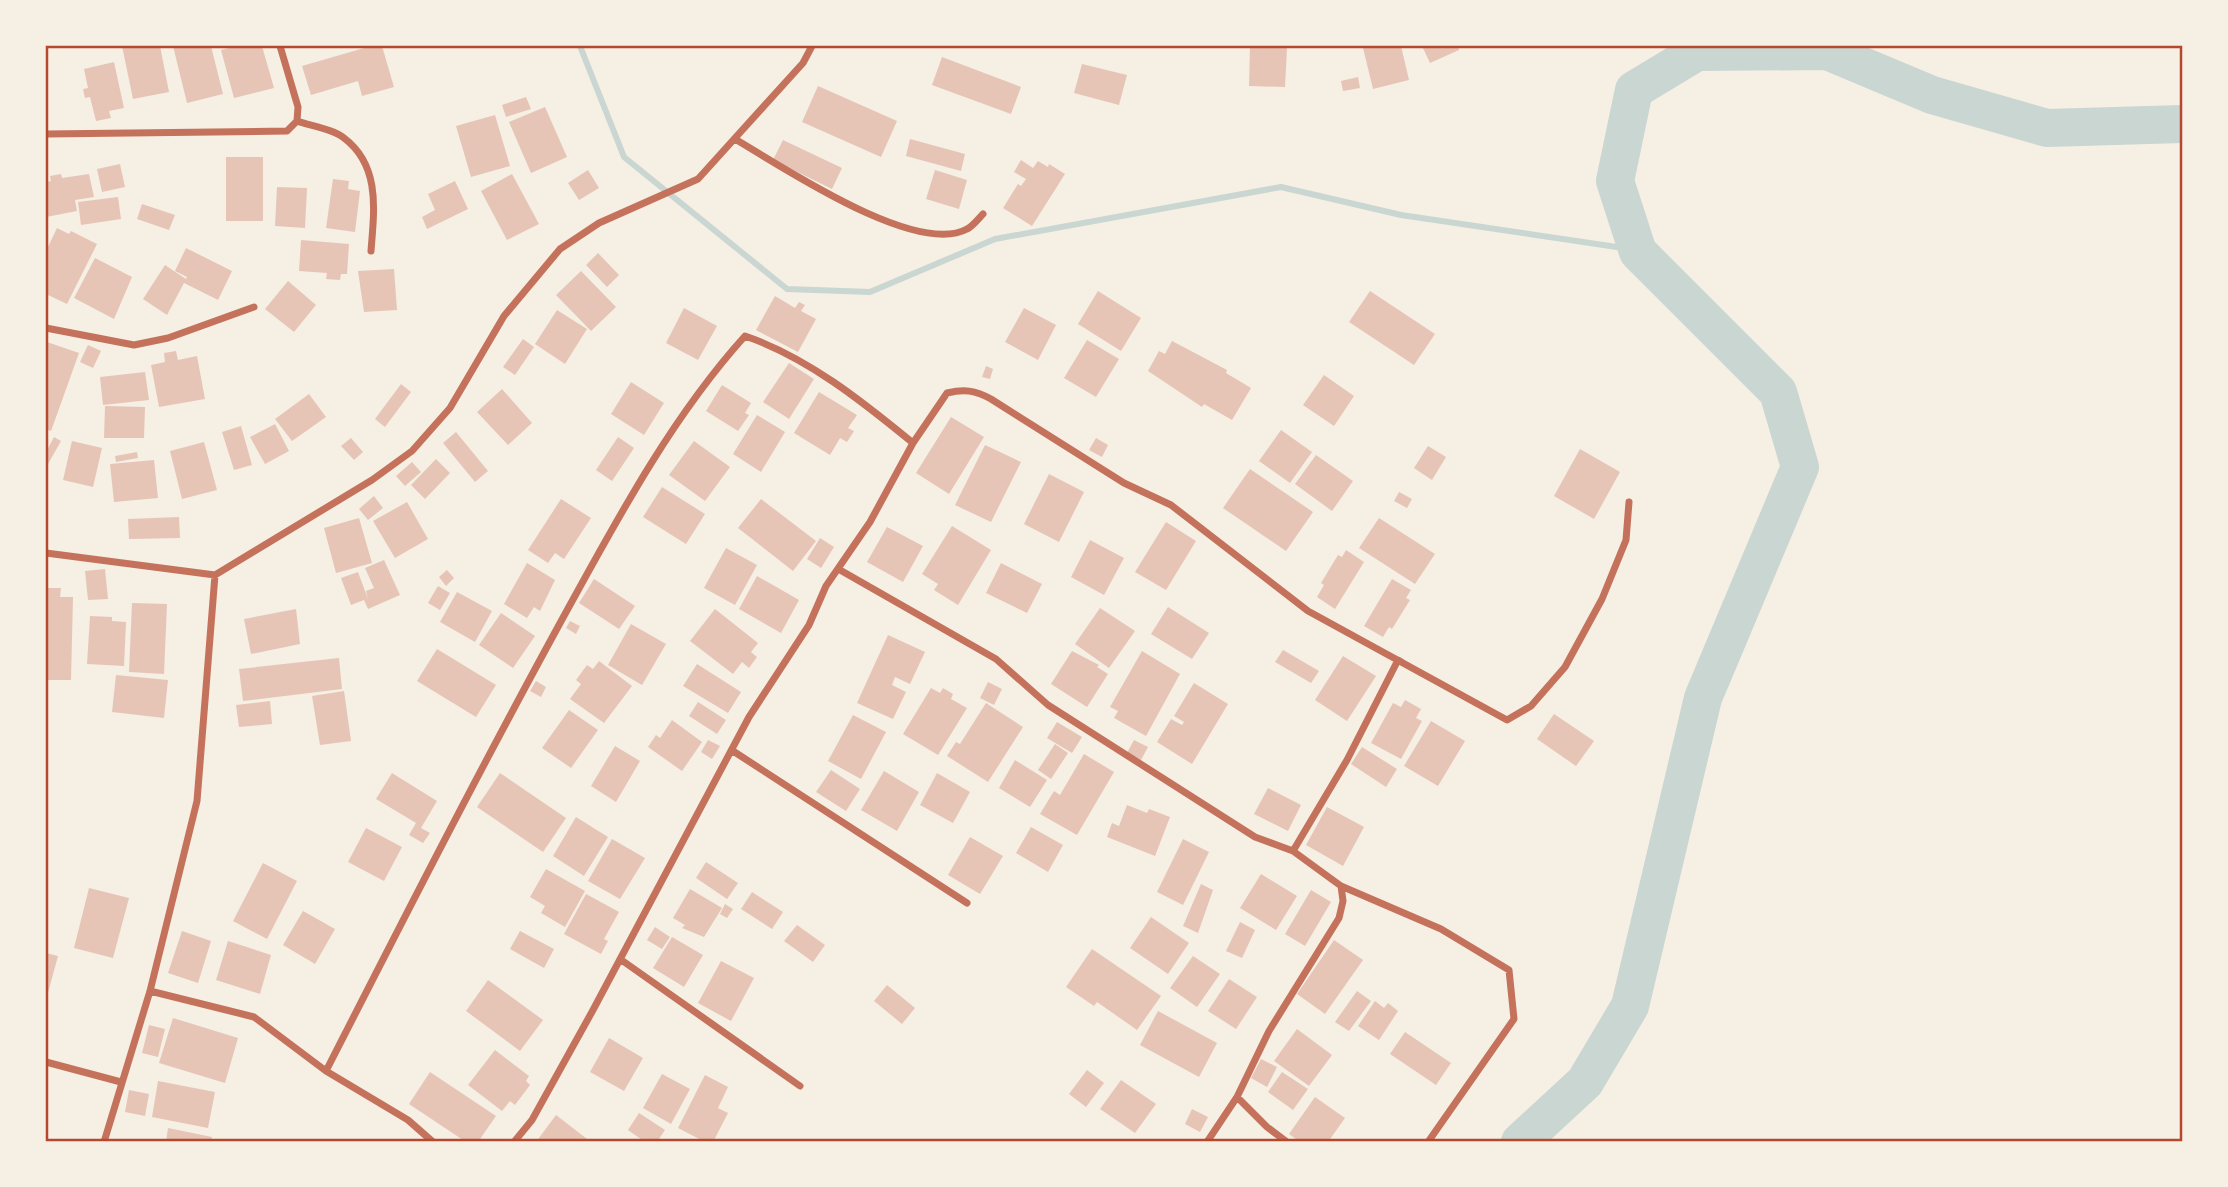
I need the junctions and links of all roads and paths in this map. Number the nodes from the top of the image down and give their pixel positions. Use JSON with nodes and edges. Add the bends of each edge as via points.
{"nodes":[{"id":1,"x":280,"y":46,"type":"edge"},
{"id":2,"x":812,"y":46,"type":"edge"},
{"id":3,"x":297,"y":121,"type":"junction"},
{"id":4,"x":46,"y":134,"type":"edge"},
{"id":5,"x":735,"y":139,"type":"junction"},
{"id":6,"x":983,"y":214,"type":"dead end"},
{"id":7,"x":371,"y":251,"type":"dead end"},
{"id":8,"x":254,"y":307,"type":"dead end"},
{"id":9,"x":46,"y":328,"type":"edge"},
{"id":10,"x":913,"y":443,"type":"junction"},
{"id":11,"x":1629,"y":502,"type":"dead end"},
{"id":12,"x":46,"y":553,"type":"edge"},
{"id":13,"x":840,"y":570,"type":"junction"},
{"id":14,"x":215,"y":575,"type":"junction"},
{"id":15,"x":1507,"y":720,"type":"junction"},
{"id":16,"x":733,"y":751,"type":"junction"},
{"id":17,"x":1293,"y":851,"type":"junction"},
{"id":18,"x":1341,"y":886,"type":"junction"},
{"id":19,"x":967,"y":903,"type":"dead end"},
{"id":20,"x":620,"y":959,"type":"junction"},
{"id":21,"x":150,"y":991,"type":"junction"},
{"id":22,"x":46,"y":1062,"type":"edge"},
{"id":23,"x":326,"y":1071,"type":"junction"},
{"id":24,"x":121,"y":1082,"type":"junction"},
{"id":25,"x":800,"y":1086,"type":"dead end"},
{"id":26,"x":1237,"y":1097,"type":"junction"},
{"id":27,"x":104,"y":1142,"type":"edge"},
{"id":28,"x":433,"y":1142,"type":"edge"},
{"id":29,"x":514,"y":1142,"type":"edge"},
{"id":30,"x":1207,"y":1142,"type":"edge"},
{"id":31,"x":1287,"y":1142,"type":"edge"},
{"id":32,"x":1428,"y":1142,"type":"edge"}],
"edges":[{"from":1,"to":3,"type":"street","via":[[298,107]]},
{"from":2,"to":5,"type":"street","via":[[803,63]]},
{"from":3,"to":4,"type":"street","via":[[287,131]]},
{"from":3,"to":7,"type":"street","via":[[343,137],[362,159],[375,189]]},
{"from":5,"to":6,"type":"street","via":[[858,210],[915,231],[945,234],[967,229]]},
{"from":5,"to":14,"type":"street","via":[[698,179],[598,223],[560,248],[504,316],[450,408],[412,450],[372,480]]},
{"from":8,"to":9,"type":"street","via":[[134,345]]},
{"from":10,"to":13,"type":"street"},
{"from":10,"to":15,"type":"street","via":[[947,393],[976,391],[1125,483],[1171,505],[1308,611]]},
{"from":10,"to":23,"type":"street","via":[[870,407],[803,364],[745,336],[693,402],[605,541],[493,743]]},
{"from":11,"to":15,"type":"street","via":[[1626,540],[1602,599],[1565,667],[1531,706]]},
{"from":12,"to":14,"type":"street"},
{"from":13,"to":16,"type":"street","via":[[826,586],[809,625],[749,717]]},
{"from":13,"to":17,"type":"street","via":[[996,659],[1048,705],[1187,797],[1255,837]]},
{"from":14,"to":21,"type":"street","via":[[197,801]]},
{"from":15,"to":17,"type":"street","via":[[1398,660]]},
{"from":16,"to":19,"type":"street"},
{"from":16,"to":20,"type":"street"},
{"from":17,"to":18,"type":"street"},
{"from":18,"to":26,"type":"street","via":[[1339,918],[1269,1031]]},
{"from":18,"to":32,"type":"street","via":[[1441,929],[1509,970],[1514,1019]]},
{"from":20,"to":25,"type":"street"},
{"from":20,"to":29,"type":"street","via":[[532,1120]]},
{"from":21,"to":23,"type":"street","via":[[254,1017]]},
{"from":21,"to":24,"type":"street"},
{"from":22,"to":24,"type":"street"},
{"from":23,"to":28,"type":"street","via":[[408,1120]]},
{"from":24,"to":27,"type":"street"},
{"from":26,"to":30,"type":"street"},
{"from":26,"to":31,"type":"street"}]}
